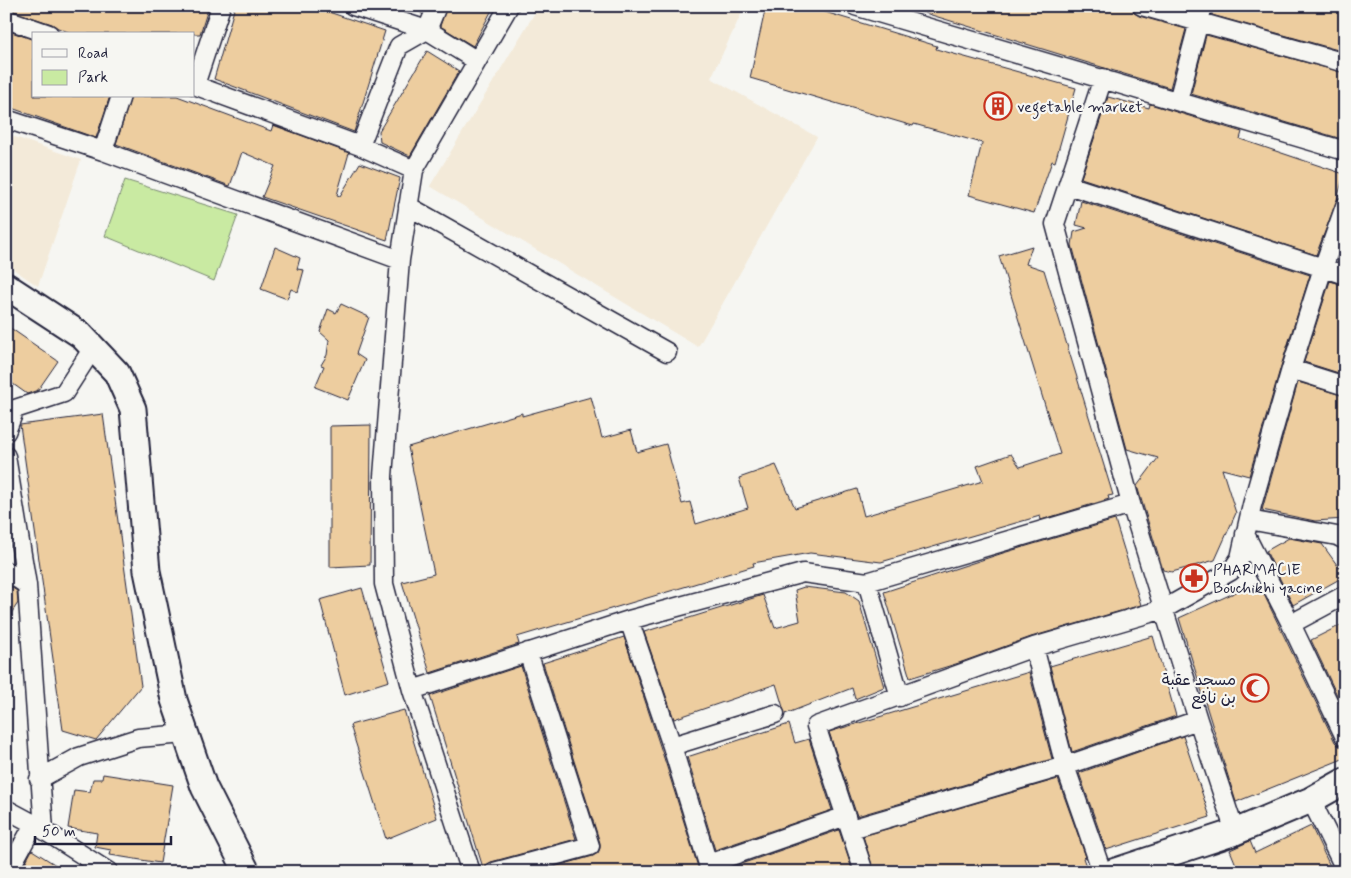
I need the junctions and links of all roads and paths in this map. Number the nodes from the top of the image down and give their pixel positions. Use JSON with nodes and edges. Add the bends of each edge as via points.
{"nodes":[{"id":1,"x":221,"y":6,"type":"edge"},
{"id":2,"x":352,"y":6,"type":"edge"},
{"id":3,"x":437,"y":6,"type":"edge"},
{"id":4,"x":509,"y":6,"type":"edge"},
{"id":5,"x":855,"y":6,"type":"edge"},
{"id":6,"x":1142,"y":6,"type":"edge"},
{"id":7,"x":1201,"y":14,"type":"edge"},
{"id":8,"x":6,"y":19,"type":"edge"},
{"id":9,"x":427,"y":30,"type":"junction"},
{"id":10,"x":43,"y":32,"type":"edge"},
{"id":11,"x":477,"y":61,"type":"junction"},
{"id":12,"x":1345,"y":63,"type":"edge"},
{"id":13,"x":1103,"y":78,"type":"junction"},
{"id":14,"x":195,"y":82,"type":"edge"},
{"id":15,"x":195,"y":85,"type":"edge"},
{"id":16,"x":120,"y":98,"type":"edge"},
{"id":17,"x":1178,"y":101,"type":"junction"},
{"id":18,"x":6,"y":120,"type":"edge"},
{"id":19,"x":360,"y":146,"type":"junction"},
{"id":20,"x":1345,"y":151,"type":"edge"},
{"id":21,"x":103,"y":152,"type":"junction"},
{"id":22,"x":414,"y":170,"type":"junction"},
{"id":23,"x":1068,"y":185,"type":"junction"},
{"id":24,"x":408,"y":206,"type":"junction"},
{"id":25,"x":1345,"y":206,"type":"edge"},
{"id":26,"x":400,"y":260,"type":"junction"},
{"id":27,"x":1322,"y":268,"type":"junction"},
{"id":28,"x":1345,"y":275,"type":"edge"},
{"id":29,"x":6,"y":286,"type":"edge"},
{"id":30,"x":93,"y":348,"type":"junction"},
{"id":31,"x":668,"y":352,"type":"dead end"},
{"id":32,"x":1291,"y":369,"type":"junction"},
{"id":33,"x":1345,"y":386,"type":"edge"},
{"id":34,"x":6,"y":432,"type":"edge"},
{"id":35,"x":6,"y":456,"type":"edge"},
{"id":36,"x":1131,"y":504,"type":"junction"},
{"id":37,"x":1247,"y":527,"type":"junction"},
{"id":38,"x":1345,"y":540,"type":"edge"},
{"id":39,"x":6,"y":572,"type":"edge"},
{"id":40,"x":867,"y":582,"type":"junction"},
{"id":41,"x":26,"y":585,"type":"junction"},
{"id":42,"x":1345,"y":595,"type":"edge"},
{"id":43,"x":1164,"y":609,"type":"junction"},
{"id":44,"x":629,"y":620,"type":"junction"},
{"id":45,"x":1291,"y":624,"type":"junction"},
{"id":46,"x":1034,"y":647,"type":"junction"},
{"id":47,"x":528,"y":652,"type":"junction"},
{"id":48,"x":412,"y":690,"type":"junction"},
{"id":49,"x":900,"y":696,"type":"junction"},
{"id":50,"x":775,"y":714,"type":"dead end"},
{"id":51,"x":1198,"y":720,"type":"junction"},
{"id":52,"x":185,"y":734,"type":"junction"},
{"id":53,"x":1345,"y":737,"type":"edge"},
{"id":54,"x":672,"y":746,"type":"junction"},
{"id":55,"x":1065,"y":766,"type":"junction"},
{"id":56,"x":39,"y":779,"type":"junction"},
{"id":57,"x":1345,"y":781,"type":"edge"},
{"id":58,"x":1311,"y":800,"type":"junction"},
{"id":59,"x":6,"y":809,"type":"edge"},
{"id":60,"x":848,"y":822,"type":"junction"},
{"id":61,"x":39,"y":827,"type":"junction"},
{"id":62,"x":1235,"y":832,"type":"junction"},
{"id":63,"x":1345,"y":869,"type":"edge"},
{"id":64,"x":8,"y":872,"type":"edge"},
{"id":65,"x":109,"y":872,"type":"edge"},
{"id":66,"x":247,"y":872,"type":"edge"},
{"id":67,"x":471,"y":872,"type":"edge"},
{"id":68,"x":494,"y":872,"type":"edge"},
{"id":69,"x":864,"y":872,"type":"edge"},
{"id":70,"x":1102,"y":872,"type":"edge"},
{"id":71,"x":1113,"y":872,"type":"edge"}],
"edges":[{"from":1,"to":14,"type":"street"},
{"from":2,"to":9,"type":"street"},
{"from":3,"to":9,"type":"street"},
{"from":4,"to":11,"type":"street"},
{"from":5,"to":13,"type":"street"},
{"from":6,"to":7,"type":"street"},
{"from":7,"to":12,"type":"street"},
{"from":7,"to":17,"type":"street"},
{"from":8,"to":10,"type":"street"},
{"from":9,"to":11,"type":"street"},
{"from":9,"to":19,"type":"street","via":[[399,46]]},
{"from":11,"to":22,"type":"street"},
{"from":13,"to":17,"type":"street"},
{"from":13,"to":23,"type":"street"},
{"from":15,"to":19,"type":"street"},
{"from":16,"to":21,"type":"street"},
{"from":17,"to":20,"type":"street"},
{"from":18,"to":21,"type":"street"},
{"from":19,"to":22,"type":"street"},
{"from":21,"to":26,"type":"street"},
{"from":22,"to":24,"type":"street"},
{"from":23,"to":27,"type":"street"},
{"from":23,"to":36,"type":"street","via":[[1055,224]]},
{"from":24,"to":26,"type":"street"},
{"from":24,"to":31,"type":"street"},
{"from":25,"to":27,"type":"street"},
{"from":26,"to":48,"type":"street","via":[[383,476],[384,584]]},
{"from":27,"to":28,"type":"street"},
{"from":27,"to":32,"type":"street"},
{"from":29,"to":30,"type":"street","via":[[81,335]]},
{"from":30,"to":34,"type":"street","via":[[64,393],[15,409]]},
{"from":30,"to":52,"type":"street","via":[[117,373],[133,410],[147,571],[174,700]]},
{"from":32,"to":33,"type":"street"},
{"from":32,"to":37,"type":"street"},
{"from":35,"to":41,"type":"street"},
{"from":36,"to":40,"type":"street"},
{"from":36,"to":43,"type":"street"},
{"from":37,"to":38,"type":"street","via":[[1337,536]]},
{"from":37,"to":43,"type":"street","via":[[1240,558],[1231,571]]},
{"from":37,"to":45,"type":"street"},
{"from":39,"to":41,"type":"street"},
{"from":40,"to":44,"type":"street","via":[[803,573]]},
{"from":40,"to":49,"type":"street"},
{"from":41,"to":56,"type":"street"},
{"from":42,"to":45,"type":"street"},
{"from":43,"to":46,"type":"street"},
{"from":43,"to":51,"type":"street"},
{"from":44,"to":47,"type":"street"},
{"from":44,"to":54,"type":"street"},
{"from":45,"to":53,"type":"street"},
{"from":46,"to":49,"type":"street"},
{"from":46,"to":55,"type":"street"},
{"from":47,"to":48,"type":"street"},
{"from":47,"to":68,"type":"street","via":[[590,846]]},
{"from":48,"to":67,"type":"street"},
{"from":49,"to":60,"type":"street","via":[[816,726]]},
{"from":50,"to":54,"type":"street"},
{"from":51,"to":55,"type":"street"},
{"from":51,"to":62,"type":"street"},
{"from":52,"to":56,"type":"street","via":[[138,738],[80,757]]},
{"from":52,"to":66,"type":"street","via":[[204,787]]},
{"from":54,"to":60,"type":"street","via":[[708,864]]},
{"from":55,"to":60,"type":"street"},
{"from":55,"to":70,"type":"street"},
{"from":56,"to":61,"type":"street"},
{"from":57,"to":58,"type":"street"},
{"from":58,"to":62,"type":"street"},
{"from":58,"to":63,"type":"street"},
{"from":59,"to":61,"type":"street"},
{"from":60,"to":69,"type":"street"},
{"from":61,"to":64,"type":"street"},
{"from":61,"to":65,"type":"street"},
{"from":62,"to":71,"type":"street"}]}
